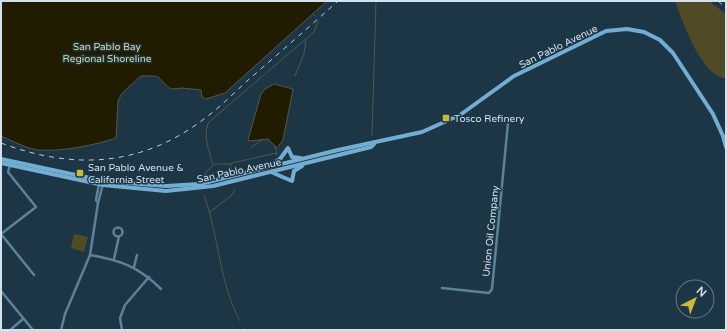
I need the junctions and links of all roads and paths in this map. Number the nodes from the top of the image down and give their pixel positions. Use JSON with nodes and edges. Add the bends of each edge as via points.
{"nodes":[{"id":1,"x":508,"y":123,"type":"dead end"},
{"id":2,"x":726,"y":148,"type":"edge"},
{"id":3,"x":1,"y":159,"type":"edge"},
{"id":4,"x":305,"y":161,"type":"junction"},
{"id":5,"x":1,"y":163,"type":"edge"},
{"id":6,"x":10,"y":163,"type":"junction"},
{"id":7,"x":270,"y":167,"type":"junction"},
{"id":8,"x":271,"y":172,"type":"junction"},
{"id":9,"x":102,"y":182,"type":"junction"},
{"id":10,"x":1,"y":234,"type":"edge"},
{"id":11,"x":119,"y":236,"type":"dead end"},
{"id":12,"x":90,"y":255,"type":"junction"},
{"id":13,"x":138,"y":255,"type":"dead end"},
{"id":14,"x":114,"y":259,"type":"junction"},
{"id":15,"x":134,"y":267,"type":"junction"},
{"id":16,"x":34,"y":275,"type":"dead end"},
{"id":17,"x":149,"y":276,"type":"junction"},
{"id":18,"x":161,"y":288,"type":"dead end"},
{"id":19,"x":442,"y":288,"type":"dead end"},
{"id":20,"x":1,"y":291,"type":"edge"},
{"id":21,"x":23,"y":319,"type":"junction"},
{"id":22,"x":10,"y":330,"type":"edge"},
{"id":23,"x":33,"y":330,"type":"edge"},
{"id":24,"x":61,"y":330,"type":"edge"},
{"id":25,"x":122,"y":330,"type":"edge"}],
"edges":[{"from":1,"to":19,"type":"street","name":"Union Oil Company","via":[[492,289],[489,293]]},
{"from":2,"to":4,"type":"main road","name":"San Pablo Avenue","via":[[724,136],[713,114],[673,53],[660,40],[644,32],[627,29],[606,31],[514,76],[441,126]]},
{"from":3,"to":6,"type":"main road","name":"San Pablo Avenue"},
{"from":4,"to":7,"type":"main road","name":"San Pablo Avenue"},
{"from":4,"to":7,"type":"main road","via":[[292,157],[288,148]]},
{"from":4,"to":8,"type":"main road","name":"San Pablo Avenue"},
{"from":4,"to":8,"type":"main road","via":[[294,171],[292,181]]},
{"from":5,"to":6,"type":"main road","name":"San Pablo Avenue"},
{"from":6,"to":9,"type":"main road","name":"San Pablo Avenue"},
{"from":6,"to":10,"type":"street","via":[[8,172],[36,207]]},
{"from":7,"to":9,"type":"main road","name":"San Pablo Avenue","via":[[186,185]]},
{"from":8,"to":9,"type":"main road","name":"San Pablo Avenue","via":[[213,186],[166,191]]},
{"from":9,"to":12,"type":"street","via":[[96,200],[98,203]]},
{"from":10,"to":16,"type":"street"},
{"from":11,"to":14,"type":"street"},
{"from":12,"to":14,"type":"street"},
{"from":12,"to":24,"type":"street","via":[[65,314]]},
{"from":13,"to":15,"type":"street"},
{"from":14,"to":15,"type":"street"},
{"from":15,"to":17,"type":"street"},
{"from":17,"to":18,"type":"street"},
{"from":17,"to":25,"type":"street","via":[[125,305],[120,318]]},
{"from":20,"to":21,"type":"street"},
{"from":21,"to":22,"type":"street"},
{"from":21,"to":23,"type":"street"}]}
